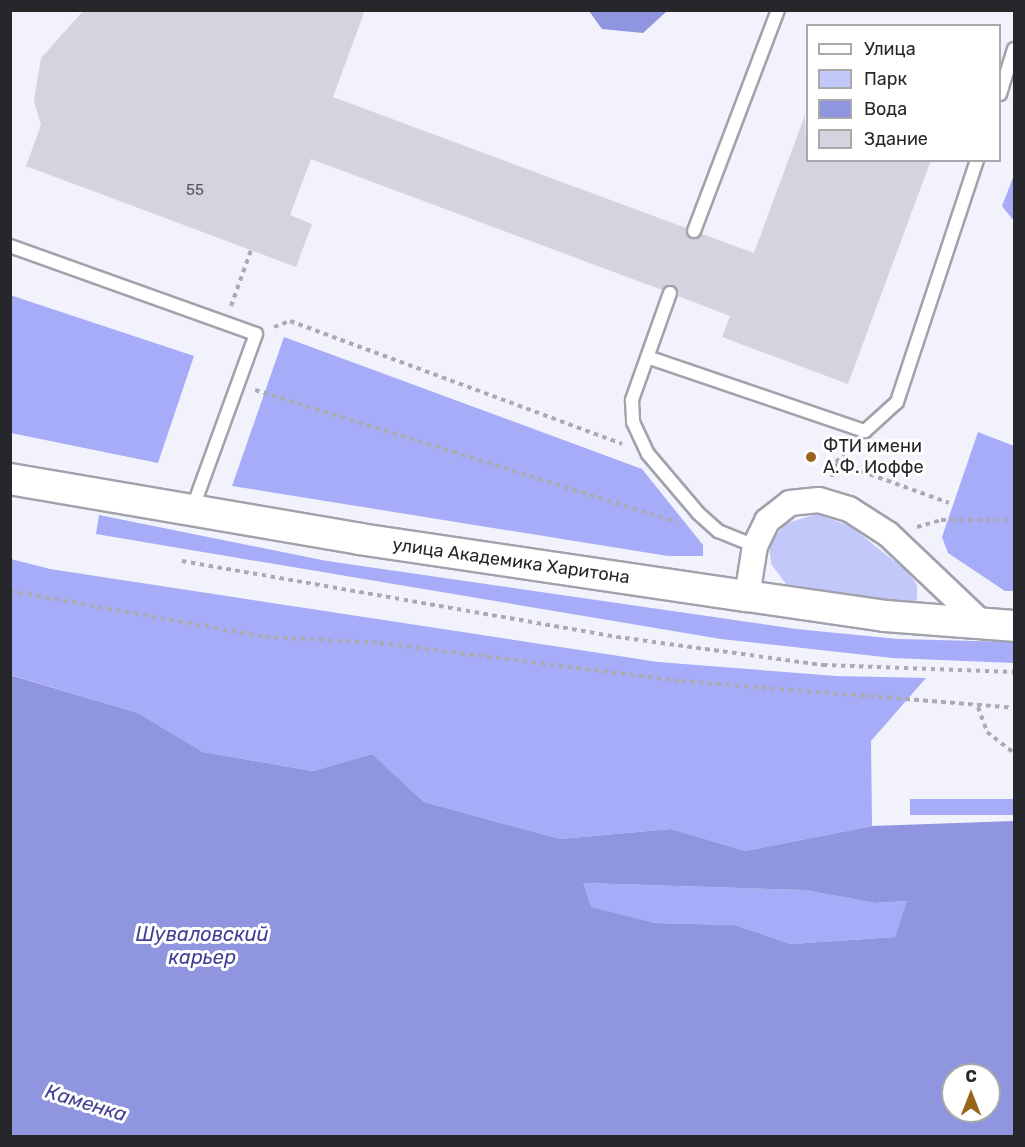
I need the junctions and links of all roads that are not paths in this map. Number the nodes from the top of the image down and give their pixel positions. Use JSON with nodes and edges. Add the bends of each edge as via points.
{"nodes":[{"id":1,"x":778,"y":10,"type":"edge"},
{"id":2,"x":1014,"y":49,"type":"edge"},
{"id":3,"x":1001,"y":87,"type":"edge"},
{"id":4,"x":976,"y":162,"type":"edge"},
{"id":5,"x":694,"y":231,"type":"dead end"},
{"id":6,"x":10,"y":246,"type":"edge"},
{"id":7,"x":670,"y":293,"type":"dead end"},
{"id":8,"x":650,"y":358,"type":"junction"},
{"id":9,"x":10,"y":478,"type":"edge"},
{"id":10,"x":192,"y":512,"type":"junction"},
{"id":11,"x":755,"y":546,"type":"junction"},
{"id":12,"x":747,"y":596,"type":"junction"},
{"id":13,"x":984,"y":625,"type":"junction"},
{"id":14,"x":1014,"y":626,"type":"edge"}],
"edges":[{"from":1,"to":5,"type":"lane"},
{"from":2,"to":3,"type":"lane"},
{"from":4,"to":8,"type":"lane","via":[[897,402],[865,431]]},
{"from":6,"to":10,"type":"lane","via":[[256,334]]},
{"from":7,"to":8,"type":"lane","via":[[654,334]]},
{"from":8,"to":11,"type":"lane","via":[[632,400],[633,422],[648,454],[718,531]]},
{"from":9,"to":10,"type":"street","name":"улица Академика Харитона"},
{"from":10,"to":12,"type":"street","name":"улица Академика Харитона"},
{"from":11,"to":12,"type":"street"},
{"from":11,"to":13,"type":"street","via":[[767,520],[790,503],[819,500],[849,509],[888,534]]},
{"from":12,"to":13,"type":"street","name":"улица Академика Харитона","via":[[885,616]]},
{"from":13,"to":14,"type":"street","name":"улица Академика Харитона"}]}
